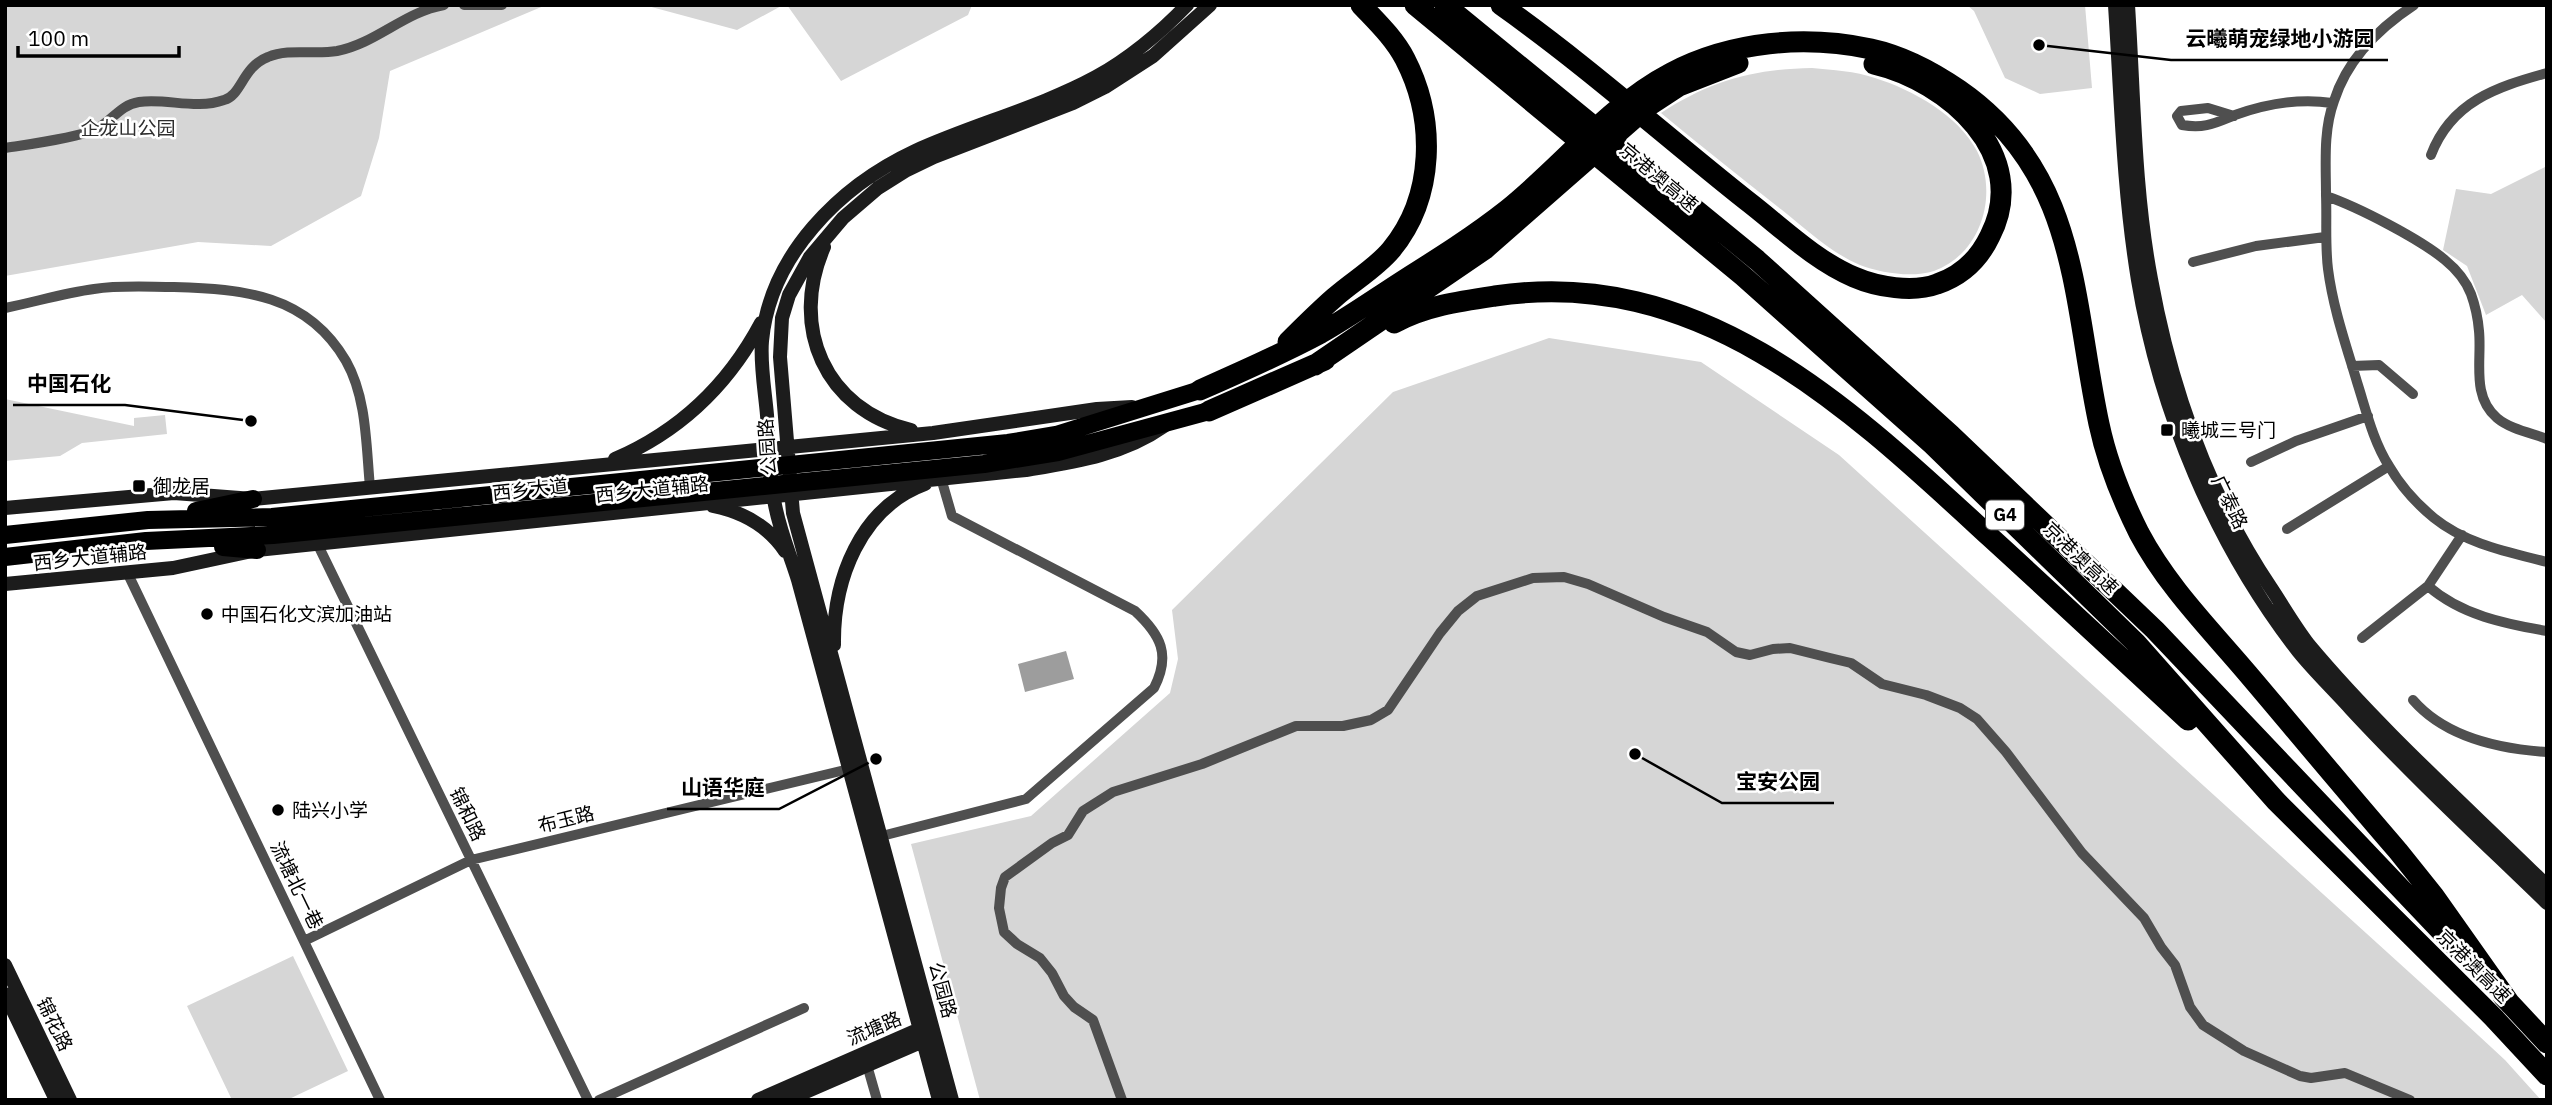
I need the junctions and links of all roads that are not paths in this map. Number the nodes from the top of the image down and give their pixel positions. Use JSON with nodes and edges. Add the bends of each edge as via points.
{"nodes":[{"id":1,"x":444,"y":5,"type":"edge"},
{"id":2,"x":464,"y":5,"type":"edge"},
{"id":3,"x":502,"y":5,"type":"edge"},
{"id":4,"x":1187,"y":5,"type":"edge"},
{"id":5,"x":1209,"y":5,"type":"edge"},
{"id":6,"x":1361,"y":5,"type":"edge"},
{"id":7,"x":1415,"y":5,"type":"edge"},
{"id":8,"x":1445,"y":5,"type":"edge"},
{"id":9,"x":1501,"y":5,"type":"edge"},
{"id":10,"x":2115,"y":5,"type":"edge"},
{"id":11,"x":2128,"y":5,"type":"edge"},
{"id":12,"x":2414,"y":5,"type":"edge"},
{"id":13,"x":1879,"y":58,"type":"junction"},
{"id":14,"x":2547,"y":73,"type":"edge"},
{"id":15,"x":2332,"y":103,"type":"junction"},
{"id":16,"x":2234,"y":116,"type":"dead end"},
{"id":17,"x":5,"y":148,"type":"edge"},
{"id":18,"x":2431,"y":155,"type":"dead end"},
{"id":19,"x":2326,"y":197,"type":"junction"},
{"id":20,"x":831,"y":231,"type":"junction"},
{"id":21,"x":2325,"y":237,"type":"junction"},
{"id":22,"x":2193,"y":262,"type":"dead end"},
{"id":23,"x":1434,"y":273,"type":"junction"},
{"id":24,"x":5,"y":308,"type":"edge"},
{"id":25,"x":767,"y":312,"type":"junction"},
{"id":26,"x":1271,"y":359,"type":"junction"},
{"id":27,"x":1315,"y":365,"type":"junction"},
{"id":28,"x":2352,"y":366,"type":"junction"},
{"id":29,"x":1200,"y":390,"type":"joint"},
{"id":30,"x":2413,"y":394,"type":"dead end"},
{"id":31,"x":1159,"y":405,"type":"junction"},
{"id":32,"x":1209,"y":411,"type":"joint"},
{"id":33,"x":2368,"y":416,"type":"junction"},
{"id":34,"x":1171,"y":422,"type":"junction"},
{"id":35,"x":933,"y":433,"type":"junction"},
{"id":36,"x":889,"y":437,"type":"junction"},
{"id":37,"x":2547,"y":439,"type":"edge"},
{"id":38,"x":1057,"y":444,"type":"junction"},
{"id":39,"x":786,"y":447,"type":"junction"},
{"id":40,"x":769,"y":448,"type":"junction"},
{"id":41,"x":662,"y":458,"type":"junction"},
{"id":42,"x":2251,"y":462,"type":"dead end"},
{"id":43,"x":601,"y":464,"type":"junction"},
{"id":44,"x":2389,"y":466,"type":"junction"},
{"id":45,"x":941,"y":478,"type":"junction"},
{"id":46,"x":887,"y":484,"type":"junction"},
{"id":47,"x":370,"y":487,"type":"junction"},
{"id":48,"x":790,"y":494,"type":"junction"},
{"id":49,"x":773,"y":496,"type":"junction"},
{"id":50,"x":253,"y":499,"type":"junction"},
{"id":51,"x":683,"y":505,"type":"junction"},
{"id":52,"x":5,"y":508,"type":"edge"},
{"id":53,"x":148,"y":520,"type":"junction"},
{"id":54,"x":272,"y":526,"type":"junction"},
{"id":55,"x":2287,"y":529,"type":"dead end"},
{"id":56,"x":5,"y":535,"type":"edge"},
{"id":57,"x":2462,"y":535,"type":"junction"},
{"id":58,"x":146,"y":541,"type":"junction"},
{"id":59,"x":317,"y":544,"type":"junction"},
{"id":60,"x":257,"y":550,"type":"junction"},
{"id":61,"x":29,"y":554,"type":"junction"},
{"id":62,"x":5,"y":557,"type":"edge"},
{"id":63,"x":792,"y":562,"type":"junction"},
{"id":64,"x":2547,"y":562,"type":"edge"},
{"id":65,"x":5,"y":566,"type":"edge"},
{"id":66,"x":127,"y":572,"type":"junction"},
{"id":67,"x":5,"y":584,"type":"edge"},
{"id":68,"x":2428,"y":586,"type":"junction"},
{"id":69,"x":2547,"y":631,"type":"edge"},
{"id":70,"x":2362,"y":638,"type":"dead end"},
{"id":71,"x":834,"y":664,"type":"junction"},
{"id":72,"x":2413,"y":700,"type":"dead end"},
{"id":73,"x":2547,"y":752,"type":"edge"},
{"id":74,"x":849,"y":769,"type":"junction"},
{"id":75,"x":2276,"y":801,"type":"junction"},
{"id":76,"x":874,"y":837,"type":"junction"},
{"id":77,"x":471,"y":860,"type":"junction"},
{"id":78,"x":2547,"y":886,"type":"edge"},
{"id":79,"x":2547,"y":903,"type":"edge"},
{"id":80,"x":304,"y":941,"type":"junction"},
{"id":81,"x":5,"y":965,"type":"edge"},
{"id":82,"x":5,"y":994,"type":"edge"},
{"id":83,"x":2511,"y":1005,"type":"junction"},
{"id":84,"x":804,"y":1008,"type":"dead end"},
{"id":85,"x":926,"y":1033,"type":"junction"},
{"id":86,"x":2547,"y":1044,"type":"edge"},
{"id":87,"x":867,"y":1065,"type":"junction"},
{"id":88,"x":2547,"y":1075,"type":"edge"},
{"id":89,"x":56,"y":1100,"type":"edge"},
{"id":90,"x":70,"y":1100,"type":"edge"},
{"id":91,"x":380,"y":1100,"type":"edge"},
{"id":92,"x":588,"y":1100,"type":"edge"},
{"id":93,"x":599,"y":1100,"type":"edge"},
{"id":94,"x":758,"y":1100,"type":"edge"},
{"id":95,"x":787,"y":1100,"type":"edge"},
{"id":96,"x":877,"y":1100,"type":"edge"},
{"id":97,"x":939,"y":1100,"type":"edge"},
{"id":98,"x":953,"y":1100,"type":"edge"},
{"id":99,"x":1122,"y":1100,"type":"edge"},
{"id":100,"x":2410,"y":1100,"type":"edge"}],
"edges":[{"from":1,"to":17,"type":"street","via":[[411,15],[364,43],[311,54],[270,56],[257,62],[226,100],[136,102],[95,130]]},
{"from":2,"to":3,"type":"street"},
{"from":4,"to":25,"type":"main road","name":"公园路","via":[[1134,52],[1095,78],[915,151],[858,185],[804,239],[780,278]]},
{"from":5,"to":20,"type":"main road","name":"公园路","via":[[1173,40],[1123,77],[1073,103],[905,171],[867,196]]},
{"from":6,"to":26,"type":"highway","via":[[1384,29],[1415,83],[1427,146],[1419,201],[1409,227],[1390,252],[1335,296]]},
{"from":7,"to":75,"type":"highway","name":"京港澳高速","number":"G4","via":[[1743,276],[1933,445],[2136,643]]},
{"from":8,"to":83,"type":"highway","name":"京港澳高速","number":"G4","via":[[1757,260],[1951,435],[2155,630]]},
{"from":9,"to":13,"type":"highway","via":[[1830,264],[1869,282],[1934,286],[1969,266],[1983,251],[1999,211],[1997,167],[1989,145],[1959,109]]},
{"from":10,"to":79,"type":"main road","name":"广泰路","via":[[2125,170],[2138,279],[2159,377],[2193,470],[2236,559],[2298,651],[2379,738]]},
{"from":11,"to":78,"type":"main road","name":"广泰路","via":[[2150,278],[2171,374],[2218,498],[2247,552],[2308,643],[2387,730]]},
{"from":12,"to":15,"type":"street","via":[[2357,56]]},
{"from":13,"to":23,"type":"highway","via":[[1848,44],[1773,43],[1709,57],[1671,73],[1585,138]]},
{"from":13,"to":83,"type":"highway","via":[[1940,77],[1970,97],[1992,116],[2036,171],[2073,271],[2099,429],[2124,503],[2142,538],[2198,617],[2434,896]]},
{"from":14,"to":18,"type":"street","via":[[2471,102],[2444,128]]},
{"from":15,"to":16,"type":"street","via":[[2291,101]]},
{"from":15,"to":19,"type":"street"},
{"from":19,"to":21,"type":"street"},
{"from":19,"to":37,"type":"street","via":[[2418,242],[2460,274],[2479,331],[2481,393],[2496,417]]},
{"from":20,"to":35,"type":"main road","via":[[812,294],[814,337],[825,367],[859,409],[894,426]]},
{"from":20,"to":39,"type":"main road","name":"公园路","via":[[802,270],[782,318],[779,349]]},
{"from":21,"to":22,"type":"street","via":[[2256,246]]},
{"from":21,"to":28,"type":"street","via":[[2333,299]]},
{"from":23,"to":26,"type":"highway"},
{"from":23,"to":27,"type":"highway"},
{"from":24,"to":47,"type":"street","via":[[128,286],[227,289],[272,298],[307,318],[347,363],[360,401]]},
{"from":25,"to":40,"type":"main road","name":"公园路","via":[[762,355]]},
{"from":25,"to":43,"type":"main road","via":[[736,366],[701,404],[660,437]]},
{"from":26,"to":29,"type":"highway"},
{"from":27,"to":32,"type":"highway"},
{"from":27,"to":75,"type":"highway","via":[[1432,307],[1517,292],[1555,289],[1632,299],[1707,324],[1778,361],[1849,413]]},
{"from":28,"to":30,"type":"street","via":[[2379,365]]},
{"from":28,"to":33,"type":"street"},
{"from":29,"to":31,"type":"main road"},
{"from":31,"to":35,"type":"main road","name":"西乡大道辅路","via":[[1097,409]]},
{"from":31,"to":38,"type":"main road"},
{"from":32,"to":34,"type":"main road"},
{"from":33,"to":42,"type":"street"},
{"from":33,"to":44,"type":"street"},
{"from":34,"to":38,"type":"main road"},
{"from":34,"to":45,"type":"main road","name":"西乡大道辅路","via":[[1149,436],[1095,457],[1026,470]]},
{"from":35,"to":36,"type":"main road","name":"西乡大道辅路"},
{"from":36,"to":39,"type":"main road","name":"西乡大道辅路"},
{"from":36,"to":46,"type":"main road","via":[[876,442],[866,457],[869,474]]},
{"from":38,"to":54,"type":"main road","name":"西乡大道","via":[[924,471]]},
{"from":39,"to":40,"type":"main road","name":"西乡大道辅路"},
{"from":39,"to":48,"type":"main road","name":"公园路"},
{"from":40,"to":41,"type":"main road","name":"西乡大道辅路"},
{"from":40,"to":49,"type":"main road","name":"公园路"},
{"from":41,"to":43,"type":"main road","name":"西乡大道辅路"},
{"from":41,"to":51,"type":"main road","via":[[681,467],[687,480]]},
{"from":43,"to":47,"type":"main road","name":"西乡大道辅路"},
{"from":44,"to":55,"type":"street"},
{"from":44,"to":57,"type":"street","via":[[2433,517]]},
{"from":45,"to":46,"type":"main road","name":"西乡大道辅路"},
{"from":45,"to":71,"type":"main road","via":[[882,511],[854,549],[836,603]]},
{"from":45,"to":76,"type":"street","via":[[952,516],[1135,611],[1154,628],[1162,672],[1154,688],[1026,799]]},
{"from":46,"to":48,"type":"main road","name":"西乡大道辅路"},
{"from":47,"to":50,"type":"main road","name":"西乡大道辅路"},
{"from":48,"to":49,"type":"main road","name":"西乡大道辅路"},
{"from":48,"to":71,"type":"main road","name":"公园路"},
{"from":49,"to":51,"type":"main road","name":"西乡大道辅路"},
{"from":49,"to":63,"type":"main road","name":"公园路"},
{"from":50,"to":52,"type":"main road","name":"西乡大道辅路","via":[[174,493]]},
{"from":50,"to":53,"type":"main road"},
{"from":51,"to":59,"type":"main road","name":"西乡大道辅路"},
{"from":51,"to":63,"type":"main road","via":[[710,505],[746,516],[779,542]]},
{"from":53,"to":54,"type":"main road","name":"西乡大道"},
{"from":53,"to":56,"type":"main road","name":"西乡大道"},
{"from":54,"to":58,"type":"main road","name":"西乡大道"},
{"from":57,"to":64,"type":"street"},
{"from":57,"to":68,"type":"street"},
{"from":58,"to":60,"type":"main road"},
{"from":58,"to":61,"type":"main road","name":"西乡大道"},
{"from":59,"to":60,"type":"main road","name":"西乡大道辅路"},
{"from":59,"to":77,"type":"street","name":"锦和路"},
{"from":60,"to":66,"type":"main road","name":"西乡大道辅路","via":[[173,568]]},
{"from":61,"to":62,"type":"main road","name":"西乡大道"},
{"from":61,"to":65,"type":"main road"},
{"from":63,"to":74,"type":"main road","name":"公园路"},
{"from":66,"to":67,"type":"main road","name":"西乡大道辅路"},
{"from":66,"to":80,"type":"street","name":"流塘北一巷"},
{"from":68,"to":69,"type":"street","via":[[2457,606],[2489,619]]},
{"from":68,"to":70,"type":"street"},
{"from":71,"to":76,"type":"main road","name":"公园路"},
{"from":72,"to":73,"type":"street","via":[[2435,720],[2473,738]]},
{"from":74,"to":76,"type":"main road","name":"公园路"},
{"from":74,"to":77,"type":"street","name":"布玉路"},
{"from":75,"to":88,"type":"highway","name":"京港澳高速","number":"G4"},
{"from":76,"to":85,"type":"main road","name":"公园路"},
{"from":77,"to":80,"type":"street","name":"布玉路"},
{"from":77,"to":92,"type":"street","name":"锦和路"},
{"from":80,"to":91,"type":"street","name":"流塘北一巷"},
{"from":81,"to":90,"type":"main road","name":"锦花路"},
{"from":82,"to":89,"type":"main road","name":"锦花路"},
{"from":83,"to":86,"type":"highway","name":"京港澳高速","number":"G4"},
{"from":84,"to":93,"type":"street"},
{"from":85,"to":87,"type":"main road","name":"流塘路"},
{"from":85,"to":94,"type":"main road","name":"流塘路"},
{"from":85,"to":97,"type":"main road","name":"公园路"},
{"from":85,"to":98,"type":"main road","name":"公园路"},
{"from":87,"to":95,"type":"main road","name":"流塘路"},
{"from":87,"to":96,"type":"street"},
{"from":99,"to":100,"type":"street","via":[[1093,1020],[1064,996],[1040,958],[1004,932],[999,908],[1005,877],[1068,835],[1083,811],[1114,792],[1192,768],[1296,726],[1343,726],[1371,720],[1388,710],[1440,633],[1477,596],[1533,578],[1564,577],[1707,632],[1736,652],[1750,655],[1790,648],[1840,660],[1882,684],[1960,708],[1977,719],[2006,751],[2082,853],[2144,918],[2175,965],[2190,1007],[2203,1025],[2244,1051],[2300,1076],[2345,1073]]}]}
